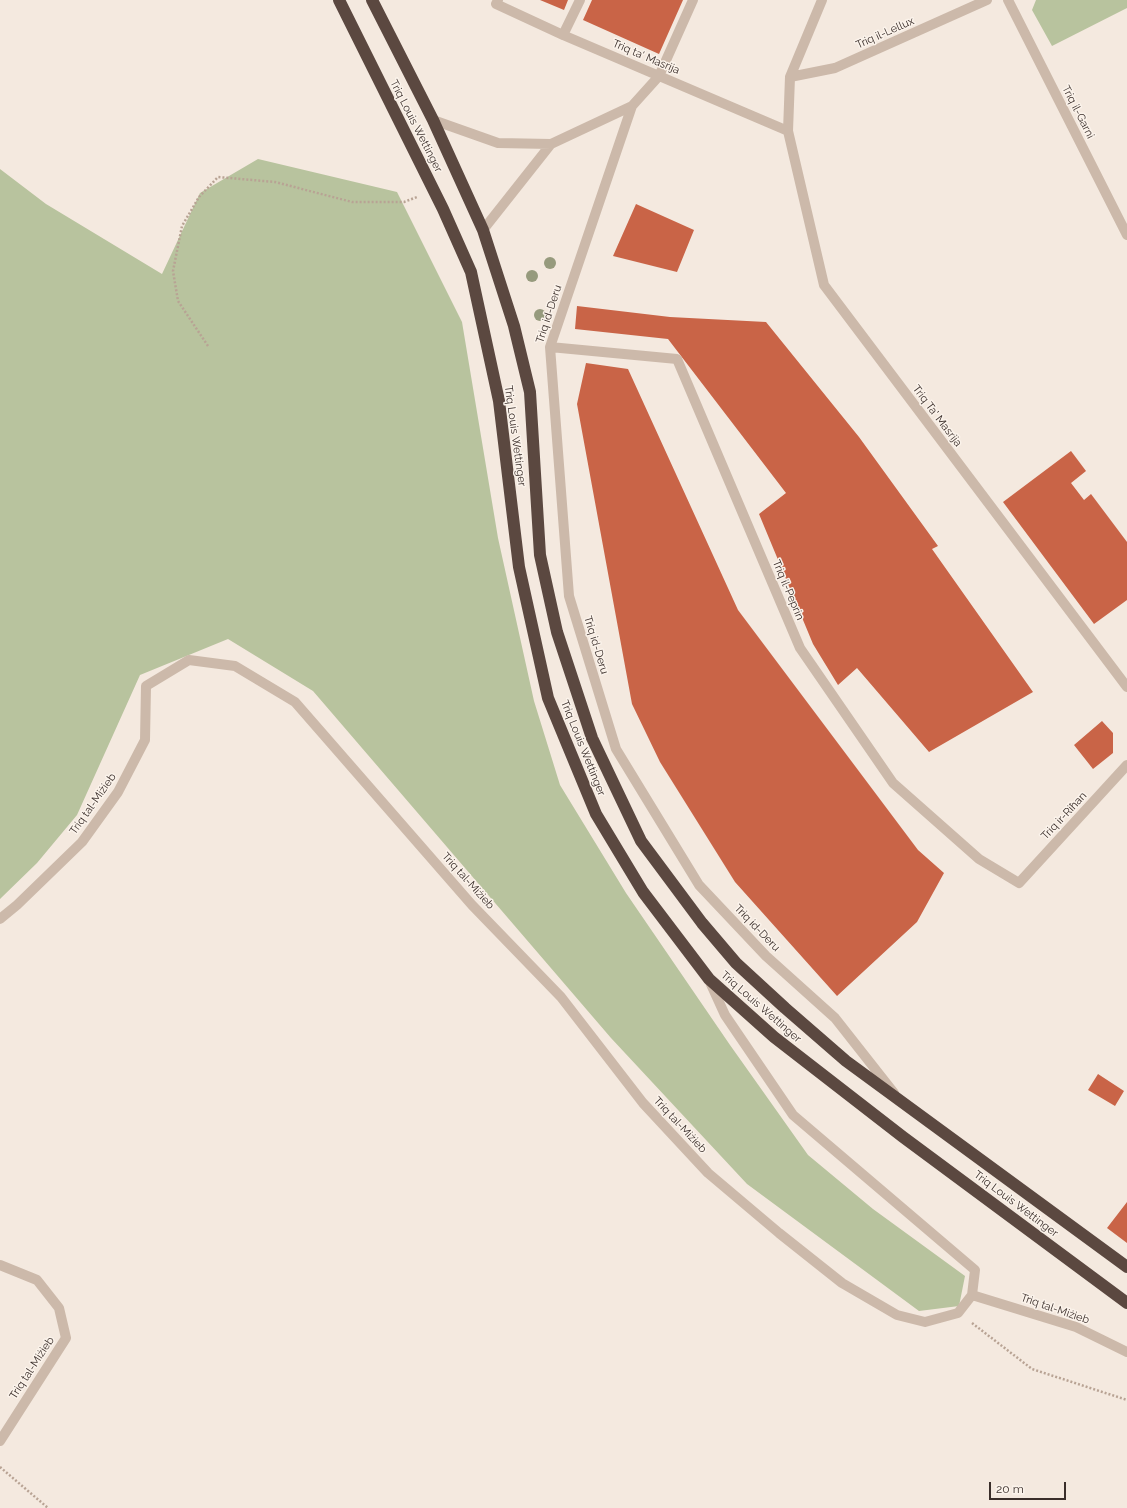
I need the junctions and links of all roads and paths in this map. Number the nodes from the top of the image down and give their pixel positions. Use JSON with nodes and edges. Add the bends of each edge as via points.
{"nodes":[{"id":1,"x":339,"y":0,"type":"edge"},
{"id":2,"x":372,"y":0,"type":"edge"},
{"id":3,"x":580,"y":0,"type":"edge"},
{"id":4,"x":693,"y":0,"type":"edge"},
{"id":5,"x":822,"y":0,"type":"edge"},
{"id":6,"x":987,"y":0,"type":"edge"},
{"id":7,"x":1008,"y":0,"type":"edge"},
{"id":8,"x":497,"y":2,"type":"edge"},
{"id":9,"x":563,"y":35,"type":"junction"},
{"id":10,"x":659,"y":76,"type":"junction"},
{"id":11,"x":790,"y":77,"type":"junction"},
{"id":12,"x":632,"y":106,"type":"junction"},
{"id":13,"x":433,"y":120,"type":"junction"},
{"id":14,"x":788,"y":131,"type":"junction"},
{"id":15,"x":551,"y":144,"type":"junction"},
{"id":16,"x":434,"y":191,"type":"junction"},
{"id":17,"x":483,"y":230,"type":"junction"},
{"id":18,"x":1127,"y":235,"type":"edge"},
{"id":19,"x":208,"y":346,"type":"dead end"},
{"id":20,"x":550,"y":347,"type":"junction"},
{"id":21,"x":1127,"y":687,"type":"edge"},
{"id":22,"x":1127,"y":765,"type":"edge"},
{"id":23,"x":1019,"y":883,"type":"joint"},
{"id":24,"x":0,"y":919,"type":"edge"},
{"id":25,"x":709,"y":979,"type":"junction"},
{"id":26,"x":899,"y":1100,"type":"junction"},
{"id":27,"x":2,"y":1267,"type":"edge"},
{"id":28,"x":1127,"y":1267,"type":"edge"},
{"id":29,"x":972,"y":1295,"type":"junction"},
{"id":30,"x":1127,"y":1303,"type":"edge"},
{"id":31,"x":958,"y":1313,"type":"junction"},
{"id":32,"x":1127,"y":1352,"type":"edge"},
{"id":33,"x":1127,"y":1400,"type":"edge"},
{"id":34,"x":0,"y":1441,"type":"edge"},
{"id":35,"x":0,"y":1467,"type":"edge"},
{"id":36,"x":48,"y":1508,"type":"edge"}],
"edges":[{"from":1,"to":16,"type":"highway","name":"Triq Louis Wettinger"},
{"from":2,"to":13,"type":"highway","name":"Triq Louis Wettinger"},
{"from":3,"to":9,"type":"street"},
{"from":4,"to":10,"type":"street"},
{"from":5,"to":11,"type":"street"},
{"from":6,"to":11,"type":"street","name":"Triq il-Lellux","via":[[834,68]]},
{"from":7,"to":18,"type":"street","name":"Triq il-Garni"},
{"from":8,"to":9,"type":"street","name":"Triq ta' Masrija"},
{"from":9,"to":10,"type":"street","name":"Triq ta' Masrija"},
{"from":10,"to":12,"type":"street"},
{"from":10,"to":14,"type":"street","name":"Triq ta' Masrija"},
{"from":11,"to":14,"type":"street","name":"Triq Ta' Masrija"},
{"from":12,"to":15,"type":"street"},
{"from":12,"to":20,"type":"street","name":"Triq id-Deru"},
{"from":13,"to":15,"type":"street","via":[[498,143]]},
{"from":13,"to":17,"type":"highway","name":"Triq Louis Wettinger"},
{"from":14,"to":21,"type":"street","name":"Triq Ta' Masrija","via":[[824,285]]},
{"from":15,"to":17,"type":"street"},
{"from":16,"to":19,"type":"path","via":[[404,202],[352,202],[275,182],[218,177],[199,197],[182,226],[173,272],[178,301]]},
{"from":16,"to":25,"type":"highway","name":"Triq Louis Wettinger","via":[[471,272],[499,401],[519,567],[548,698],[596,814],[643,892]]},
{"from":17,"to":26,"type":"highway","name":"Triq Louis Wettinger","via":[[514,326],[530,392],[540,555],[557,632],[592,738],[641,841],[702,924],[736,963],[846,1061]]},
{"from":20,"to":23,"type":"street","name":"Triq il-Peprin","via":[[677,359],[800,648],[893,783],[979,859]]},
{"from":20,"to":26,"type":"street","name":"Triq id-Deru","via":[[569,596],[616,750],[699,885],[766,956],[835,1018]]},
{"from":22,"to":23,"type":"street","name":"Triq ir-Riħan"},
{"from":24,"to":31,"type":"street","name":"Triq tal-Miżieb","via":[[82,842],[118,792],[145,740],[146,686],[189,660],[234,666],[295,702],[472,905],[561,997],[643,1103],[708,1173],[842,1283],[897,1314],[924,1322]]},
{"from":25,"to":29,"type":"street","via":[[724,1015],[793,1115],[975,1270]]},
{"from":25,"to":30,"type":"highway","name":"Triq Louis Wettinger","via":[[774,1037]]},
{"from":26,"to":28,"type":"highway","name":"Triq Louis Wettinger"},
{"from":27,"to":34,"type":"street","name":"Triq tal-Miżieb","via":[[37,1280],[59,1308],[66,1338]]},
{"from":29,"to":31,"type":"street"},
{"from":29,"to":32,"type":"street","name":"Triq tal-Miżieb","via":[[1076,1327]]},
{"from":31,"to":33,"type":"path","via":[[1032,1369]]},
{"from":35,"to":36,"type":"path"}]}
